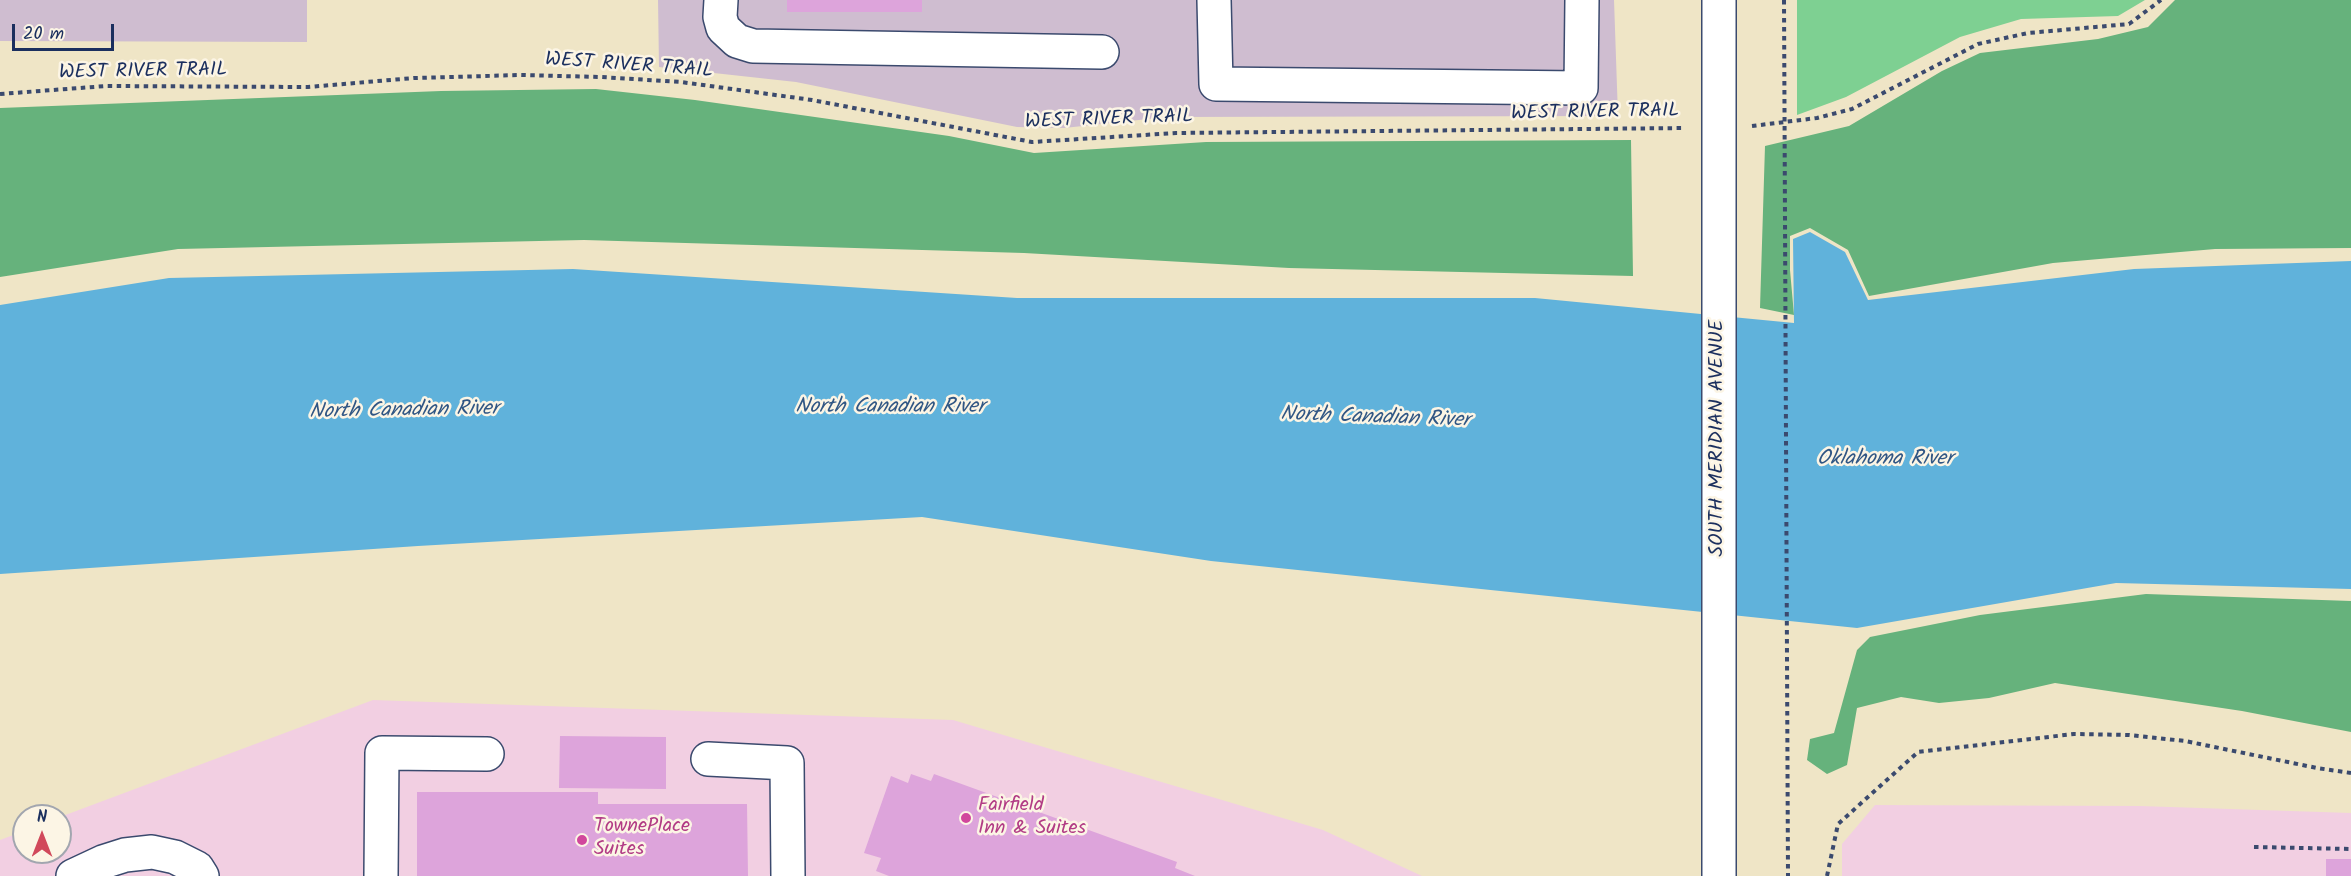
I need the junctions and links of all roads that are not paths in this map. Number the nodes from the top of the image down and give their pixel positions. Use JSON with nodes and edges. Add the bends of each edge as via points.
{"nodes":[{"id":1,"x":721,"y":0,"type":"edge"},
{"id":2,"x":1214,"y":0,"type":"edge"},
{"id":3,"x":1582,"y":0,"type":"edge"},
{"id":4,"x":1719,"y":0,"type":"edge"},
{"id":5,"x":1102,"y":52,"type":"dead end"},
{"id":6,"x":487,"y":754,"type":"dead end"},
{"id":7,"x":708,"y":759,"type":"dead end"},
{"id":8,"x":73,"y":876,"type":"edge"},
{"id":9,"x":202,"y":876,"type":"edge"},
{"id":10,"x":381,"y":876,"type":"edge"},
{"id":11,"x":788,"y":876,"type":"edge"},
{"id":12,"x":1719,"y":876,"type":"edge"}],
"edges":[{"from":1,"to":5,"type":"main road","via":[[723,28],[737,41],[753,46]]},
{"from":2,"to":3,"type":"main road","via":[[1216,84],[1581,88]]},
{"from":4,"to":12,"type":"main road","name":"SOUTH MERIDIAN AVENUE","bridge":true},
{"from":6,"to":10,"type":"main road","via":[[382,753]]},
{"from":7,"to":11,"type":"main road","via":[[787,763]]},
{"from":8,"to":9,"type":"main road","via":[[125,855],[152,852],[175,856]]}]}
